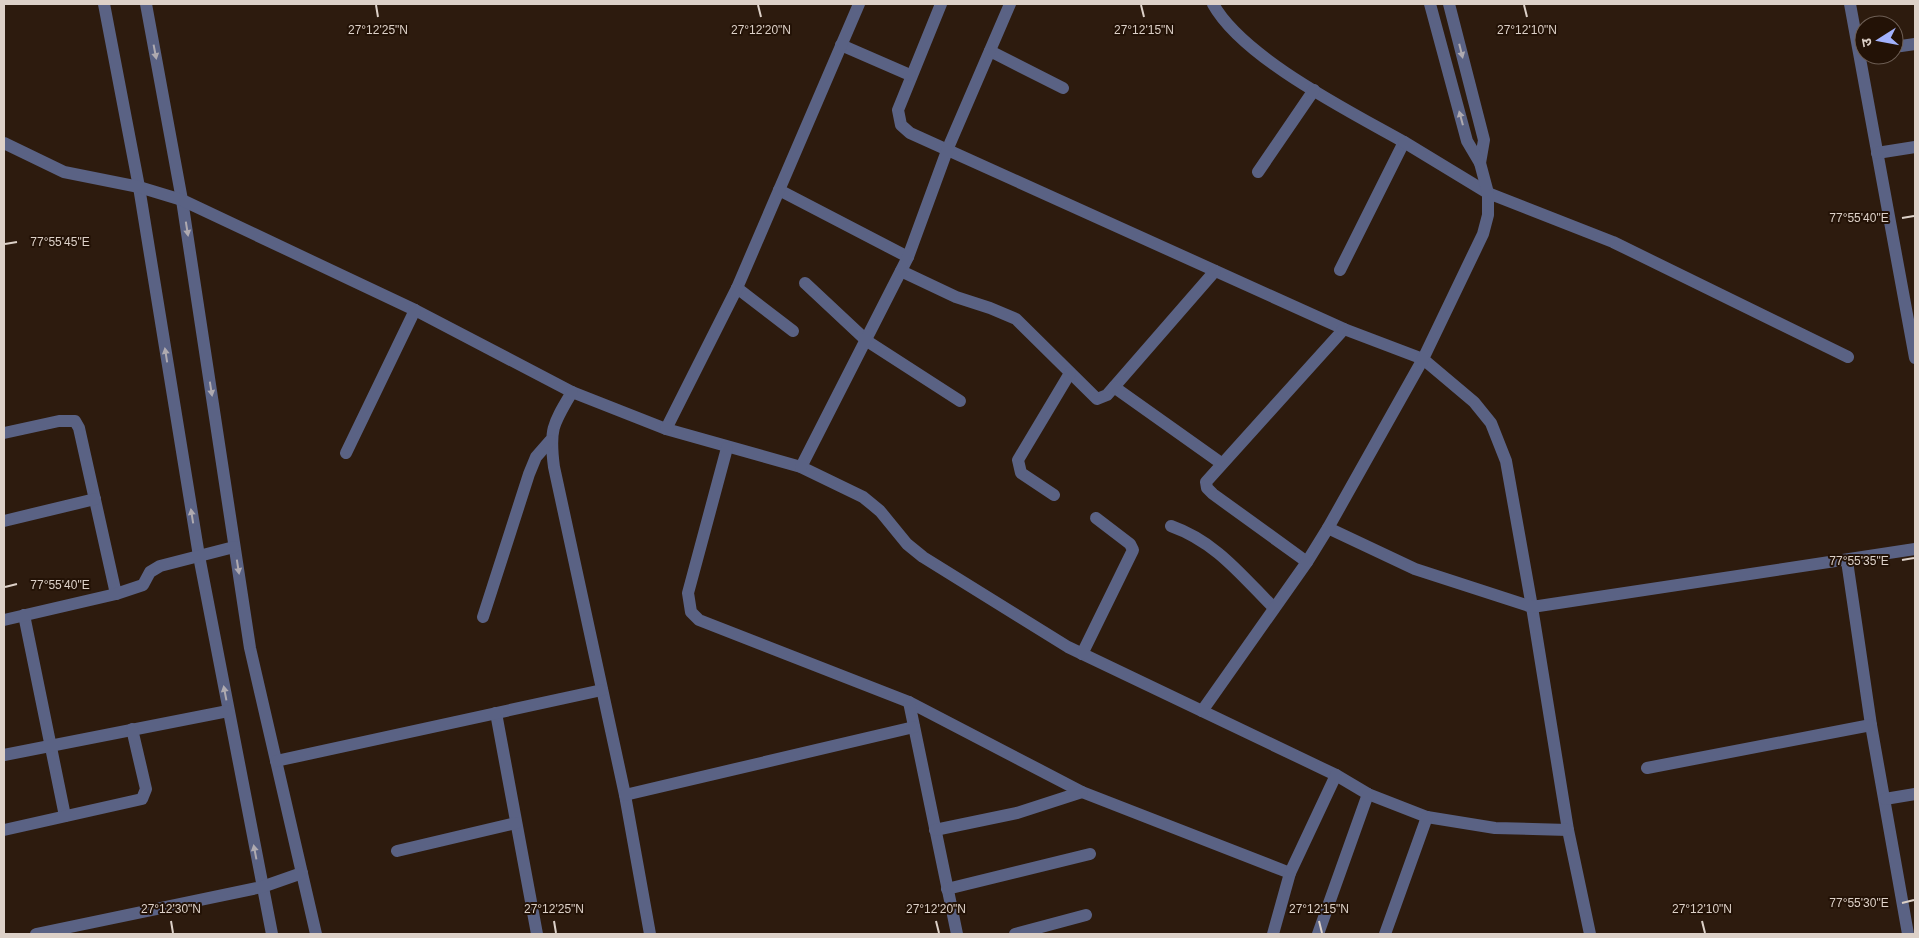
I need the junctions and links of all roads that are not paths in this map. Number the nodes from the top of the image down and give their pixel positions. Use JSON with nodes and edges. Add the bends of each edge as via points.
{"nodes":[{"id":1,"x":104,"y":4,"type":"edge"},
{"id":2,"x":146,"y":4,"type":"edge"},
{"id":3,"x":858,"y":4,"type":"edge"},
{"id":4,"x":941,"y":4,"type":"edge"},
{"id":5,"x":1010,"y":4,"type":"edge"},
{"id":6,"x":1213,"y":4,"type":"edge"},
{"id":7,"x":1430,"y":4,"type":"edge"},
{"id":8,"x":1449,"y":4,"type":"edge"},
{"id":9,"x":1850,"y":4,"type":"edge"},
{"id":10,"x":1854,"y":21,"type":"edge"},
{"id":11,"x":841,"y":44,"type":"junction"},
{"id":12,"x":990,"y":51,"type":"junction"},
{"id":13,"x":1863,"y":65,"type":"edge"},
{"id":14,"x":910,"y":75,"type":"junction"},
{"id":15,"x":1063,"y":88,"type":"dead end"},
{"id":16,"x":1314,"y":90,"type":"junction"},
{"id":17,"x":1404,"y":142,"type":"junction"},
{"id":18,"x":4,"y":143,"type":"edge"},
{"id":19,"x":1915,"y":147,"type":"edge"},
{"id":20,"x":948,"y":148,"type":"junction"},
{"id":21,"x":1877,"y":153,"type":"junction"},
{"id":22,"x":1480,"y":163,"type":"junction"},
{"id":23,"x":1258,"y":172,"type":"dead end"},
{"id":24,"x":139,"y":187,"type":"junction"},
{"id":25,"x":779,"y":190,"type":"junction"},
{"id":26,"x":1488,"y":193,"type":"junction"},
{"id":27,"x":182,"y":200,"type":"junction"},
{"id":28,"x":908,"y":257,"type":"junction"},
{"id":29,"x":1340,"y":270,"type":"dead end"},
{"id":30,"x":901,"y":271,"type":"junction"},
{"id":31,"x":1215,"y":271,"type":"junction"},
{"id":32,"x":805,"y":283,"type":"dead end"},
{"id":33,"x":737,"y":288,"type":"junction"},
{"id":34,"x":415,"y":310,"type":"junction"},
{"id":35,"x":1344,"y":329,"type":"junction"},
{"id":36,"x":793,"y":331,"type":"dead end"},
{"id":37,"x":867,"y":342,"type":"junction"},
{"id":38,"x":1848,"y":357,"type":"dead end"},
{"id":39,"x":1915,"y":358,"type":"edge"},
{"id":40,"x":1423,"y":359,"type":"junction"},
{"id":41,"x":1070,"y":374,"type":"junction"},
{"id":42,"x":1114,"y":387,"type":"junction"},
{"id":43,"x":572,"y":392,"type":"junction"},
{"id":44,"x":960,"y":401,"type":"dead end"},
{"id":45,"x":666,"y":429,"type":"junction"},
{"id":46,"x":4,"y":433,"type":"edge"},
{"id":47,"x":550,"y":440,"type":"junction"},
{"id":48,"x":727,"y":448,"type":"junction"},
{"id":49,"x":346,"y":453,"type":"dead end"},
{"id":50,"x":1221,"y":463,"type":"junction"},
{"id":51,"x":801,"y":467,"type":"junction"},
{"id":52,"x":1054,"y":495,"type":"dead end"},
{"id":53,"x":95,"y":499,"type":"junction"},
{"id":54,"x":1096,"y":518,"type":"dead end"},
{"id":55,"x":4,"y":521,"type":"edge"},
{"id":56,"x":1171,"y":526,"type":"dead end"},
{"id":57,"x":1328,"y":528,"type":"junction"},
{"id":58,"x":234,"y":546,"type":"junction"},
{"id":59,"x":1915,"y":549,"type":"edge"},
{"id":60,"x":198,"y":556,"type":"junction"},
{"id":61,"x":1847,"y":561,"type":"junction"},
{"id":62,"x":1307,"y":562,"type":"junction"},
{"id":63,"x":116,"y":594,"type":"junction"},
{"id":64,"x":1532,"y":607,"type":"junction"},
{"id":65,"x":1274,"y":608,"type":"junction"},
{"id":66,"x":24,"y":615,"type":"junction"},
{"id":67,"x":482,"y":617,"type":"dead end"},
{"id":68,"x":4,"y":620,"type":"edge"},
{"id":69,"x":1082,"y":654,"type":"junction"},
{"id":70,"x":602,"y":690,"type":"junction"},
{"id":71,"x":909,"y":702,"type":"junction"},
{"id":72,"x":1202,"y":711,"type":"junction"},
{"id":73,"x":228,"y":712,"type":"junction"},
{"id":74,"x":496,"y":713,"type":"junction"},
{"id":75,"x":1871,"y":725,"type":"junction"},
{"id":76,"x":914,"y":727,"type":"junction"},
{"id":77,"x":132,"y":729,"type":"junction"},
{"id":78,"x":52,"y":744,"type":"junction"},
{"id":79,"x":4,"y":755,"type":"edge"},
{"id":80,"x":276,"y":761,"type":"junction"},
{"id":81,"x":1647,"y":768,"type":"dead end"},
{"id":82,"x":1336,"y":775,"type":"junction"},
{"id":83,"x":1082,"y":792,"type":"junction"},
{"id":84,"x":1368,"y":794,"type":"junction"},
{"id":85,"x":1915,"y":794,"type":"edge"},
{"id":86,"x":625,"y":795,"type":"junction"},
{"id":87,"x":1885,"y":799,"type":"junction"},
{"id":88,"x":65,"y":816,"type":"junction"},
{"id":89,"x":1427,"y":817,"type":"junction"},
{"id":90,"x":516,"y":823,"type":"junction"},
{"id":91,"x":4,"y":830,"type":"edge"},
{"id":92,"x":935,"y":830,"type":"junction"},
{"id":93,"x":1568,"y":830,"type":"junction"},
{"id":94,"x":397,"y":850,"type":"dead end"},
{"id":95,"x":1090,"y":854,"type":"dead end"},
{"id":96,"x":302,"y":873,"type":"junction"},
{"id":97,"x":1290,"y":873,"type":"junction"},
{"id":98,"x":262,"y":887,"type":"junction"},
{"id":99,"x":947,"y":889,"type":"junction"},
{"id":100,"x":1086,"y":915,"type":"dead end"},
{"id":101,"x":36,"y":934,"type":"edge"},
{"id":102,"x":272,"y":934,"type":"edge"},
{"id":103,"x":316,"y":934,"type":"edge"},
{"id":104,"x":537,"y":934,"type":"edge"},
{"id":105,"x":650,"y":934,"type":"edge"},
{"id":106,"x":957,"y":934,"type":"edge"},
{"id":107,"x":1015,"y":934,"type":"edge"},
{"id":108,"x":1273,"y":934,"type":"edge"},
{"id":109,"x":1318,"y":934,"type":"edge"},
{"id":110,"x":1385,"y":934,"type":"edge"},
{"id":111,"x":1590,"y":934,"type":"edge"},
{"id":112,"x":1908,"y":934,"type":"edge"}],
"edges":[{"from":1,"to":24,"type":"street"},
{"from":2,"to":27,"type":"street","one_way":true},
{"from":3,"to":11,"type":"street"},
{"from":4,"to":14,"type":"street"},
{"from":5,"to":12,"type":"street"},
{"from":6,"to":16,"type":"street","via":[[1237,35],[1273,64]]},
{"from":22,"to":7,"type":"street","one_way":true,"via":[[1467,141]]},
{"from":8,"to":22,"type":"street","one_way":true,"via":[[1484,140]]},
{"from":9,"to":10,"type":"street"},
{"from":11,"to":14,"type":"street"},
{"from":11,"to":25,"type":"street"},
{"from":12,"to":15,"type":"street"},
{"from":12,"to":20,"type":"street"},
{"from":13,"to":21,"type":"street"},
{"from":14,"to":20,"type":"street","via":[[898,110],[901,125],[910,133]]},
{"from":16,"to":17,"type":"street"},
{"from":16,"to":23,"type":"street"},
{"from":17,"to":26,"type":"street"},
{"from":17,"to":29,"type":"street"},
{"from":18,"to":24,"type":"street","via":[[64,172]]},
{"from":19,"to":21,"type":"street"},
{"from":20,"to":28,"type":"street"},
{"from":20,"to":31,"type":"street"},
{"from":21,"to":39,"type":"street"},
{"from":22,"to":26,"type":"street"},
{"from":24,"to":27,"type":"street"},
{"from":60,"to":24,"type":"street","one_way":true},
{"from":25,"to":28,"type":"street"},
{"from":25,"to":33,"type":"street"},
{"from":26,"to":38,"type":"street","via":[[1613,242]]},
{"from":26,"to":40,"type":"street","via":[[1488,215],[1483,234]]},
{"from":27,"to":34,"type":"street"},
{"from":27,"to":58,"type":"street","one_way":true},
{"from":28,"to":30,"type":"street"},
{"from":30,"to":37,"type":"street"},
{"from":30,"to":41,"type":"street","via":[[956,297],[1016,319]]},
{"from":31,"to":35,"type":"street"},
{"from":31,"to":42,"type":"street"},
{"from":32,"to":37,"type":"street"},
{"from":33,"to":36,"type":"street"},
{"from":33,"to":45,"type":"street"},
{"from":34,"to":43,"type":"street"},
{"from":34,"to":49,"type":"street"},
{"from":35,"to":40,"type":"street"},
{"from":35,"to":50,"type":"street"},
{"from":37,"to":44,"type":"street"},
{"from":37,"to":51,"type":"street"},
{"from":40,"to":57,"type":"street"},
{"from":40,"to":64,"type":"street","via":[[1474,402],[1492,423],[1506,461]]},
{"from":41,"to":42,"type":"street","via":[[1097,399]]},
{"from":41,"to":52,"type":"street","via":[[1018,460],[1021,473]]},
{"from":42,"to":50,"type":"street"},
{"from":43,"to":45,"type":"street"},
{"from":43,"to":47,"type":"street","via":[[552,425]]},
{"from":45,"to":48,"type":"street"},
{"from":46,"to":53,"type":"street","via":[[75,421]]},
{"from":47,"to":67,"type":"street","via":[[536,457],[529,474]]},
{"from":47,"to":70,"type":"street"},
{"from":48,"to":51,"type":"street"},
{"from":48,"to":71,"type":"street","via":[[688,593],[691,612],[700,620]]},
{"from":50,"to":62,"type":"street","via":[[1208,477],[1208,488]]},
{"from":51,"to":69,"type":"street","via":[[863,497],[923,557]]},
{"from":53,"to":55,"type":"street"},
{"from":53,"to":63,"type":"street"},
{"from":54,"to":69,"type":"street","via":[[1130,544],[1132,550]]},
{"from":56,"to":65,"type":"street","via":[[1200,538],[1216,550]]},
{"from":57,"to":62,"type":"street"},
{"from":57,"to":64,"type":"street","via":[[1415,569]]},
{"from":58,"to":60,"type":"street"},
{"from":58,"to":80,"type":"street","one_way":true,"via":[[250,648]]},
{"from":59,"to":61,"type":"street"},
{"from":60,"to":63,"type":"street","via":[[160,566],[150,572],[143,586]]},
{"from":73,"to":60,"type":"street","one_way":true},
{"from":61,"to":64,"type":"street"},
{"from":61,"to":75,"type":"street"},
{"from":62,"to":65,"type":"street"},
{"from":63,"to":66,"type":"street"},
{"from":64,"to":93,"type":"street"},
{"from":65,"to":72,"type":"street"},
{"from":66,"to":68,"type":"street"},
{"from":66,"to":78,"type":"street"},
{"from":69,"to":72,"type":"street"},
{"from":70,"to":74,"type":"street"},
{"from":70,"to":86,"type":"street"},
{"from":71,"to":76,"type":"street"},
{"from":71,"to":83,"type":"street"},
{"from":72,"to":82,"type":"street"},
{"from":73,"to":77,"type":"street"},
{"from":98,"to":73,"type":"street","one_way":true},
{"from":74,"to":80,"type":"street"},
{"from":74,"to":90,"type":"street"},
{"from":75,"to":81,"type":"street"},
{"from":75,"to":87,"type":"street"},
{"from":76,"to":86,"type":"street"},
{"from":76,"to":92,"type":"street"},
{"from":77,"to":78,"type":"street"},
{"from":77,"to":88,"type":"street","via":[[145,795],[137,801]]},
{"from":78,"to":79,"type":"street"},
{"from":78,"to":88,"type":"street"},
{"from":80,"to":96,"type":"street"},
{"from":82,"to":84,"type":"street"},
{"from":82,"to":97,"type":"street"},
{"from":83,"to":92,"type":"street","via":[[1017,813]]},
{"from":83,"to":97,"type":"street"},
{"from":84,"to":89,"type":"street"},
{"from":84,"to":109,"type":"street"},
{"from":85,"to":87,"type":"street"},
{"from":86,"to":105,"type":"street"},
{"from":87,"to":112,"type":"street"},
{"from":88,"to":91,"type":"street"},
{"from":89,"to":93,"type":"street","via":[[1494,828]]},
{"from":89,"to":110,"type":"street"},
{"from":90,"to":94,"type":"street"},
{"from":90,"to":104,"type":"street"},
{"from":92,"to":99,"type":"street"},
{"from":93,"to":111,"type":"street"},
{"from":95,"to":99,"type":"street"},
{"from":96,"to":98,"type":"street"},
{"from":96,"to":103,"type":"street"},
{"from":97,"to":108,"type":"street"},
{"from":98,"to":101,"type":"street"},
{"from":98,"to":102,"type":"street"},
{"from":99,"to":106,"type":"street"},
{"from":100,"to":107,"type":"street"}]}
